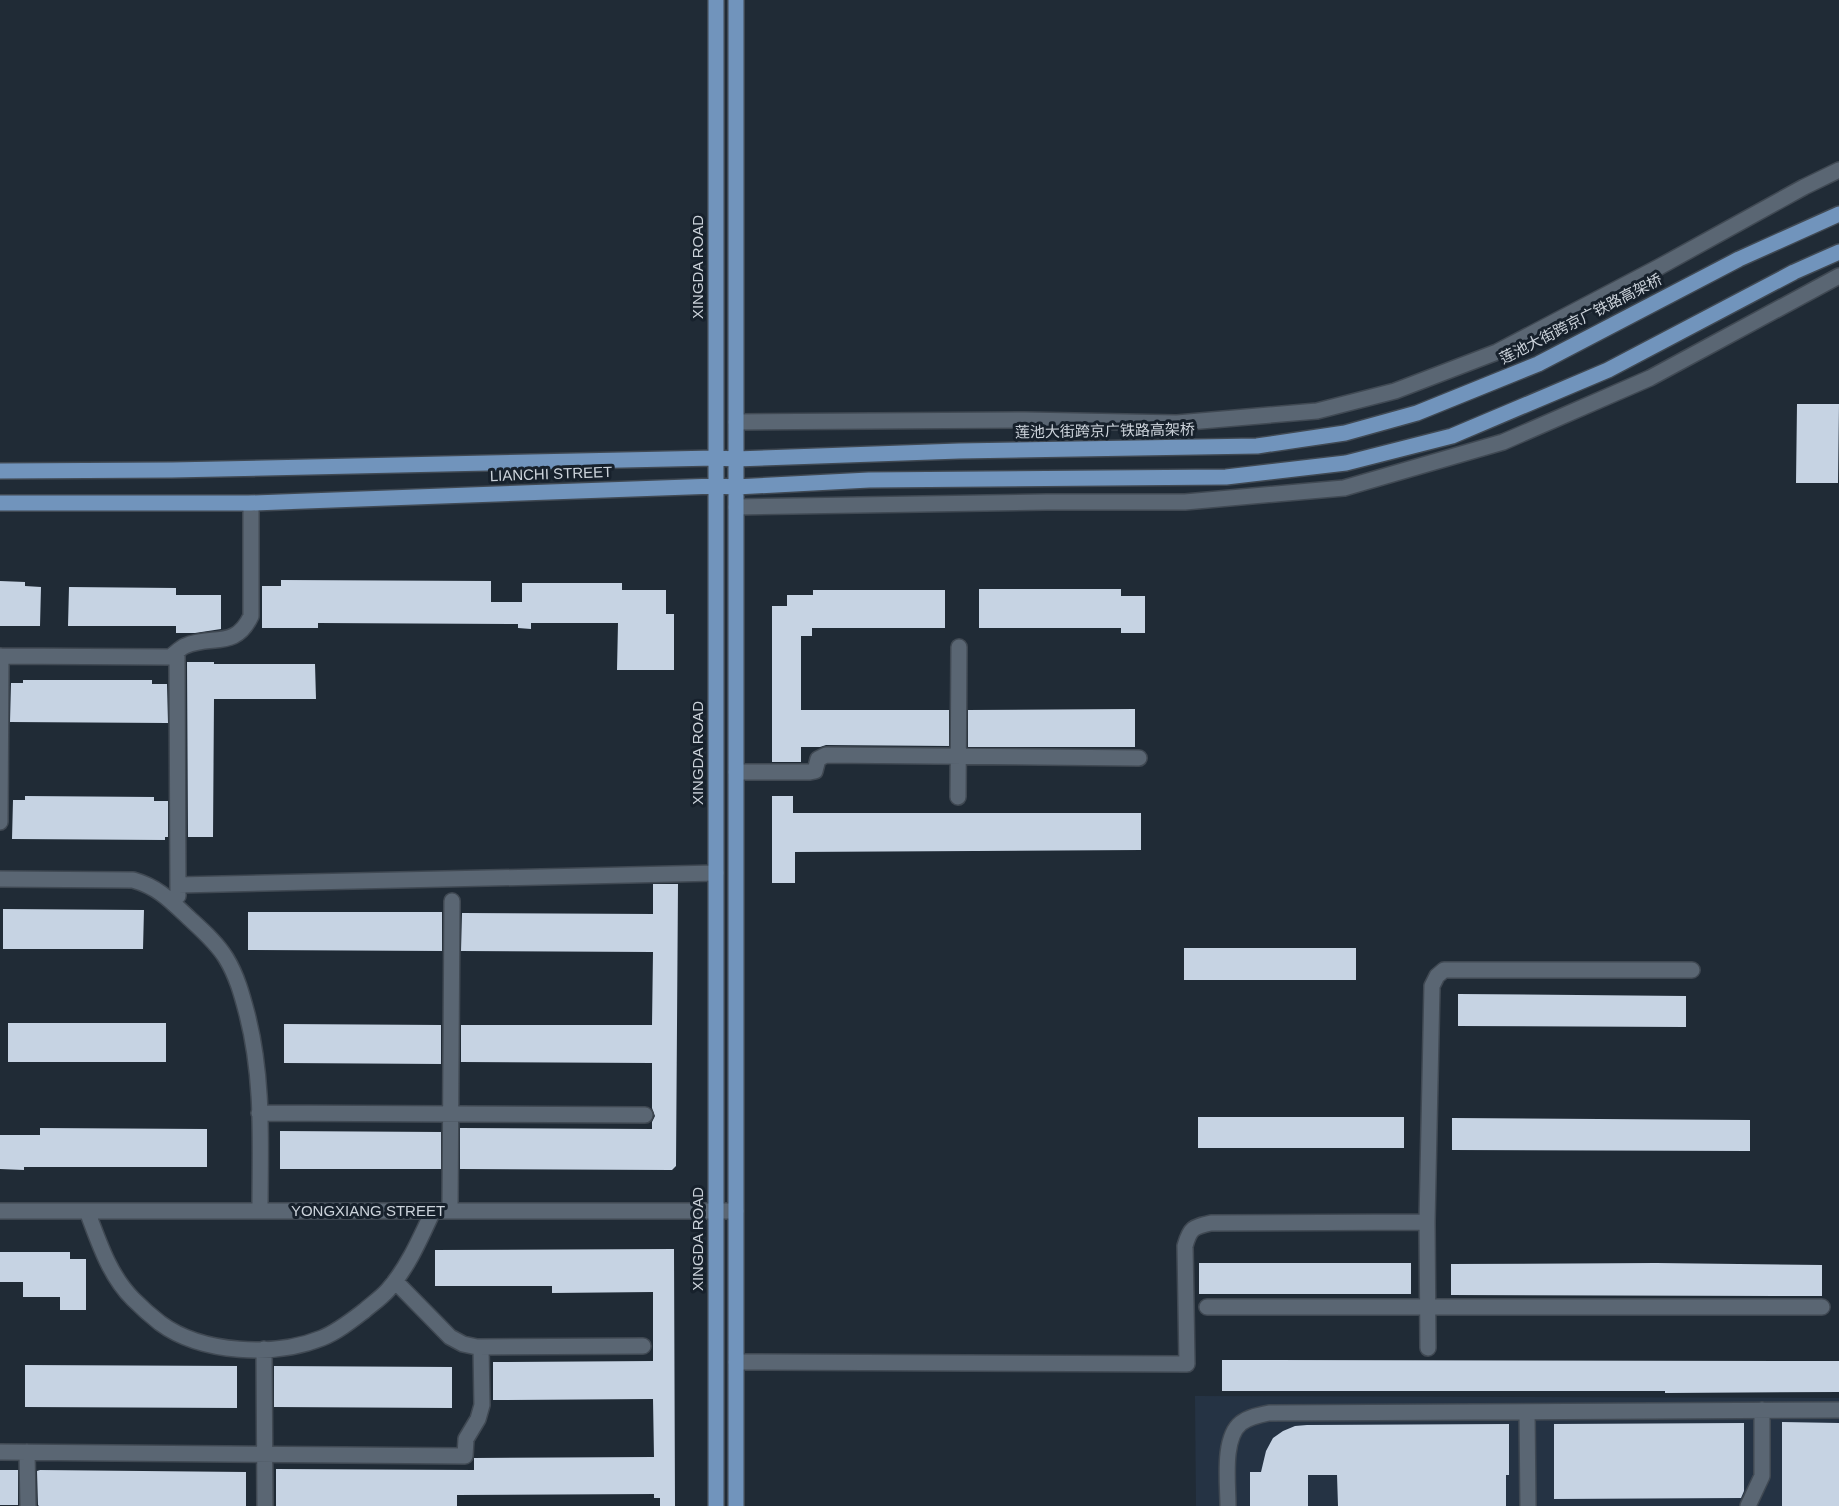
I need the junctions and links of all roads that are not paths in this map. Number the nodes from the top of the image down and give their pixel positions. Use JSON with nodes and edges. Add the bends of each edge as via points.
{"nodes":[{"id":1,"x":716,"y":0,"type":"edge"},
{"id":2,"x":736,"y":0,"type":"edge"},
{"id":3,"x":1839,"y":170,"type":"edge"},
{"id":4,"x":1839,"y":214,"type":"edge"},
{"id":5,"x":1839,"y":252,"type":"edge"},
{"id":6,"x":1839,"y":276,"type":"edge"},
{"id":7,"x":736,"y":422,"type":"junction"},
{"id":8,"x":972,"y":451,"type":"joint"},
{"id":9,"x":715,"y":458,"type":"junction"},
{"id":10,"x":736,"y":459,"type":"junction"},
{"id":11,"x":0,"y":471,"type":"edge"},
{"id":12,"x":716,"y":486,"type":"junction"},
{"id":13,"x":736,"y":487,"type":"junction"},
{"id":14,"x":0,"y":503,"type":"edge"},
{"id":15,"x":251,"y":503,"type":"junction"},
{"id":16,"x":736,"y":507,"type":"junction"},
{"id":17,"x":959,"y":647,"type":"dead end"},
{"id":18,"x":177,"y":653,"type":"junction"},
{"id":19,"x":1,"y":656,"type":"edge"},
{"id":20,"x":958,"y":756,"type":"junction"},
{"id":21,"x":1139,"y":758,"type":"dead end"},
{"id":22,"x":736,"y":772,"type":"junction"},
{"id":23,"x":958,"y":797,"type":"dead end"},
{"id":24,"x":0,"y":822,"type":"edge"},
{"id":25,"x":716,"y":873,"type":"junction"},
{"id":26,"x":0,"y":879,"type":"edge"},
{"id":27,"x":178,"y":885,"type":"junction"},
{"id":28,"x":452,"y":901,"type":"dead end"},
{"id":29,"x":178,"y":908,"type":"junction"},
{"id":30,"x":1692,"y":970,"type":"dead end"},
{"id":31,"x":259,"y":1113,"type":"junction"},
{"id":32,"x":450,"y":1114,"type":"junction"},
{"id":33,"x":645,"y":1115,"type":"dead end"},
{"id":34,"x":0,"y":1211,"type":"edge"},
{"id":35,"x":87,"y":1211,"type":"junction"},
{"id":36,"x":260,"y":1211,"type":"junction"},
{"id":37,"x":433,"y":1211,"type":"junction"},
{"id":38,"x":450,"y":1211,"type":"junction"},
{"id":39,"x":716,"y":1211,"type":"junction"},
{"id":40,"x":736,"y":1211,"type":"junction"},
{"id":41,"x":1427,"y":1222,"type":"junction"},
{"id":42,"x":395,"y":1281,"type":"junction"},
{"id":43,"x":1207,"y":1307,"type":"dead end"},
{"id":44,"x":1428,"y":1307,"type":"junction"},
{"id":45,"x":1822,"y":1307,"type":"dead end"},
{"id":46,"x":643,"y":1346,"type":"dead end"},
{"id":47,"x":481,"y":1347,"type":"junction"},
{"id":48,"x":1428,"y":1348,"type":"dead end"},
{"id":49,"x":264,"y":1349,"type":"junction"},
{"id":50,"x":736,"y":1362,"type":"junction"},
{"id":51,"x":1762,"y":1410,"type":"junction"},
{"id":52,"x":1839,"y":1410,"type":"edge"},
{"id":53,"x":1527,"y":1412,"type":"junction"},
{"id":54,"x":0,"y":1452,"type":"edge"},
{"id":55,"x":27,"y":1452,"type":"junction"},
{"id":56,"x":264,"y":1454,"type":"junction"},
{"id":57,"x":28,"y":1506,"type":"edge"},
{"id":58,"x":265,"y":1506,"type":"edge"},
{"id":59,"x":716,"y":1506,"type":"edge"},
{"id":60,"x":736,"y":1506,"type":"edge"},
{"id":61,"x":1228,"y":1506,"type":"edge"},
{"id":62,"x":1528,"y":1506,"type":"edge"},
{"id":63,"x":1748,"y":1506,"type":"edge"}],
"edges":[{"from":1,"to":9,"type":"main road","name":"XINGDA ROAD"},
{"from":2,"to":7,"type":"main road"},
{"from":3,"to":7,"type":"street","via":[[1497,352],[1395,392],[1317,411],[1177,423]]},
{"from":4,"to":8,"type":"main road","name":"莲池大街跨京广铁路高架桥","via":[[1739,259],[1538,364],[1417,413],[1345,433],[1257,446]]},
{"from":5,"to":13,"type":"main road","name":"LIANCHI STREET","via":[[1608,370],[1452,435],[1346,464],[1226,477],[869,480]]},
{"from":6,"to":16,"type":"street","via":[[1650,378],[1503,442],[1344,488],[1185,502]]},
{"from":7,"to":10,"type":"main road"},
{"from":8,"to":10,"type":"main road","name":"LIANCHI STREET"},
{"from":9,"to":10,"type":"main road","name":"LIANCHI STREET"},
{"from":9,"to":11,"type":"main road","name":"LIANCHI STREET"},
{"from":9,"to":12,"type":"main road","name":"XINGDA ROAD"},
{"from":10,"to":13,"type":"main road"},
{"from":12,"to":13,"type":"main road","name":"LIANCHI STREET"},
{"from":12,"to":15,"type":"main road","name":"LIANCHI STREET"},
{"from":12,"to":25,"type":"main road","name":"XINGDA ROAD"},
{"from":13,"to":16,"type":"main road"},
{"from":14,"to":15,"type":"main road","name":"LIANCHI STREET"},
{"from":15,"to":18,"type":"street","via":[[251,616],[246,628],[235,636],[184,646]]},
{"from":16,"to":22,"type":"main road"},
{"from":17,"to":20,"type":"street"},
{"from":18,"to":19,"type":"street","via":[[170,657]]},
{"from":18,"to":27,"type":"street"},
{"from":19,"to":24,"type":"street"},
{"from":20,"to":21,"type":"street"},
{"from":20,"to":22,"type":"street","via":[[826,755],[818,759],[815,771],[810,772]]},
{"from":20,"to":23,"type":"street"},
{"from":22,"to":40,"type":"main road"},
{"from":25,"to":27,"type":"street"},
{"from":25,"to":39,"type":"main road","name":"XINGDA ROAD"},
{"from":26,"to":29,"type":"street","via":[[133,880],[162,893]]},
{"from":27,"to":29,"type":"street"},
{"from":28,"to":32,"type":"street"},
{"from":29,"to":31,"type":"street","via":[[226,957],[238,983],[258,1066]]},
{"from":30,"to":41,"type":"street","via":[[1444,970],[1437,976],[1432,986]]},
{"from":31,"to":32,"type":"street"},
{"from":31,"to":36,"type":"street"},
{"from":32,"to":33,"type":"street"},
{"from":32,"to":38,"type":"street"},
{"from":34,"to":35,"type":"street","name":"YONGXIANG STREET"},
{"from":35,"to":36,"type":"street","name":"YONGXIANG STREET"},
{"from":35,"to":49,"type":"street","via":[[113,1275],[161,1324],[190,1339],[222,1347]]},
{"from":36,"to":37,"type":"street","name":"YONGXIANG STREET"},
{"from":37,"to":38,"type":"street","name":"YONGXIANG STREET"},
{"from":37,"to":42,"type":"street","via":[[408,1264]]},
{"from":38,"to":39,"type":"street","name":"YONGXIANG STREET"},
{"from":39,"to":40,"type":"street","name":"YONGXIANG STREET"},
{"from":39,"to":59,"type":"main road","name":"XINGDA ROAD"},
{"from":40,"to":50,"type":"main road"},
{"from":41,"to":44,"type":"street"},
{"from":41,"to":50,"type":"street","via":[[1211,1223],[1195,1227],[1185,1246],[1187,1364]]},
{"from":42,"to":47,"type":"street","via":[[450,1337]]},
{"from":42,"to":49,"type":"street","via":[[387,1292],[324,1337],[294,1347]]},
{"from":43,"to":44,"type":"street"},
{"from":44,"to":45,"type":"street"},
{"from":44,"to":48,"type":"street"},
{"from":46,"to":47,"type":"street"},
{"from":47,"to":56,"type":"street","via":[[482,1405],[466,1439],[465,1456]]},
{"from":49,"to":56,"type":"street"},
{"from":50,"to":60,"type":"main road"},
{"from":51,"to":52,"type":"street"},
{"from":51,"to":53,"type":"street"},
{"from":51,"to":63,"type":"street","via":[[1762,1476]]},
{"from":53,"to":61,"type":"street","via":[[1255,1416],[1241,1423],[1228,1448]]},
{"from":53,"to":62,"type":"street"},
{"from":54,"to":55,"type":"street"},
{"from":55,"to":56,"type":"street"},
{"from":55,"to":57,"type":"street"},
{"from":56,"to":58,"type":"street"}]}
